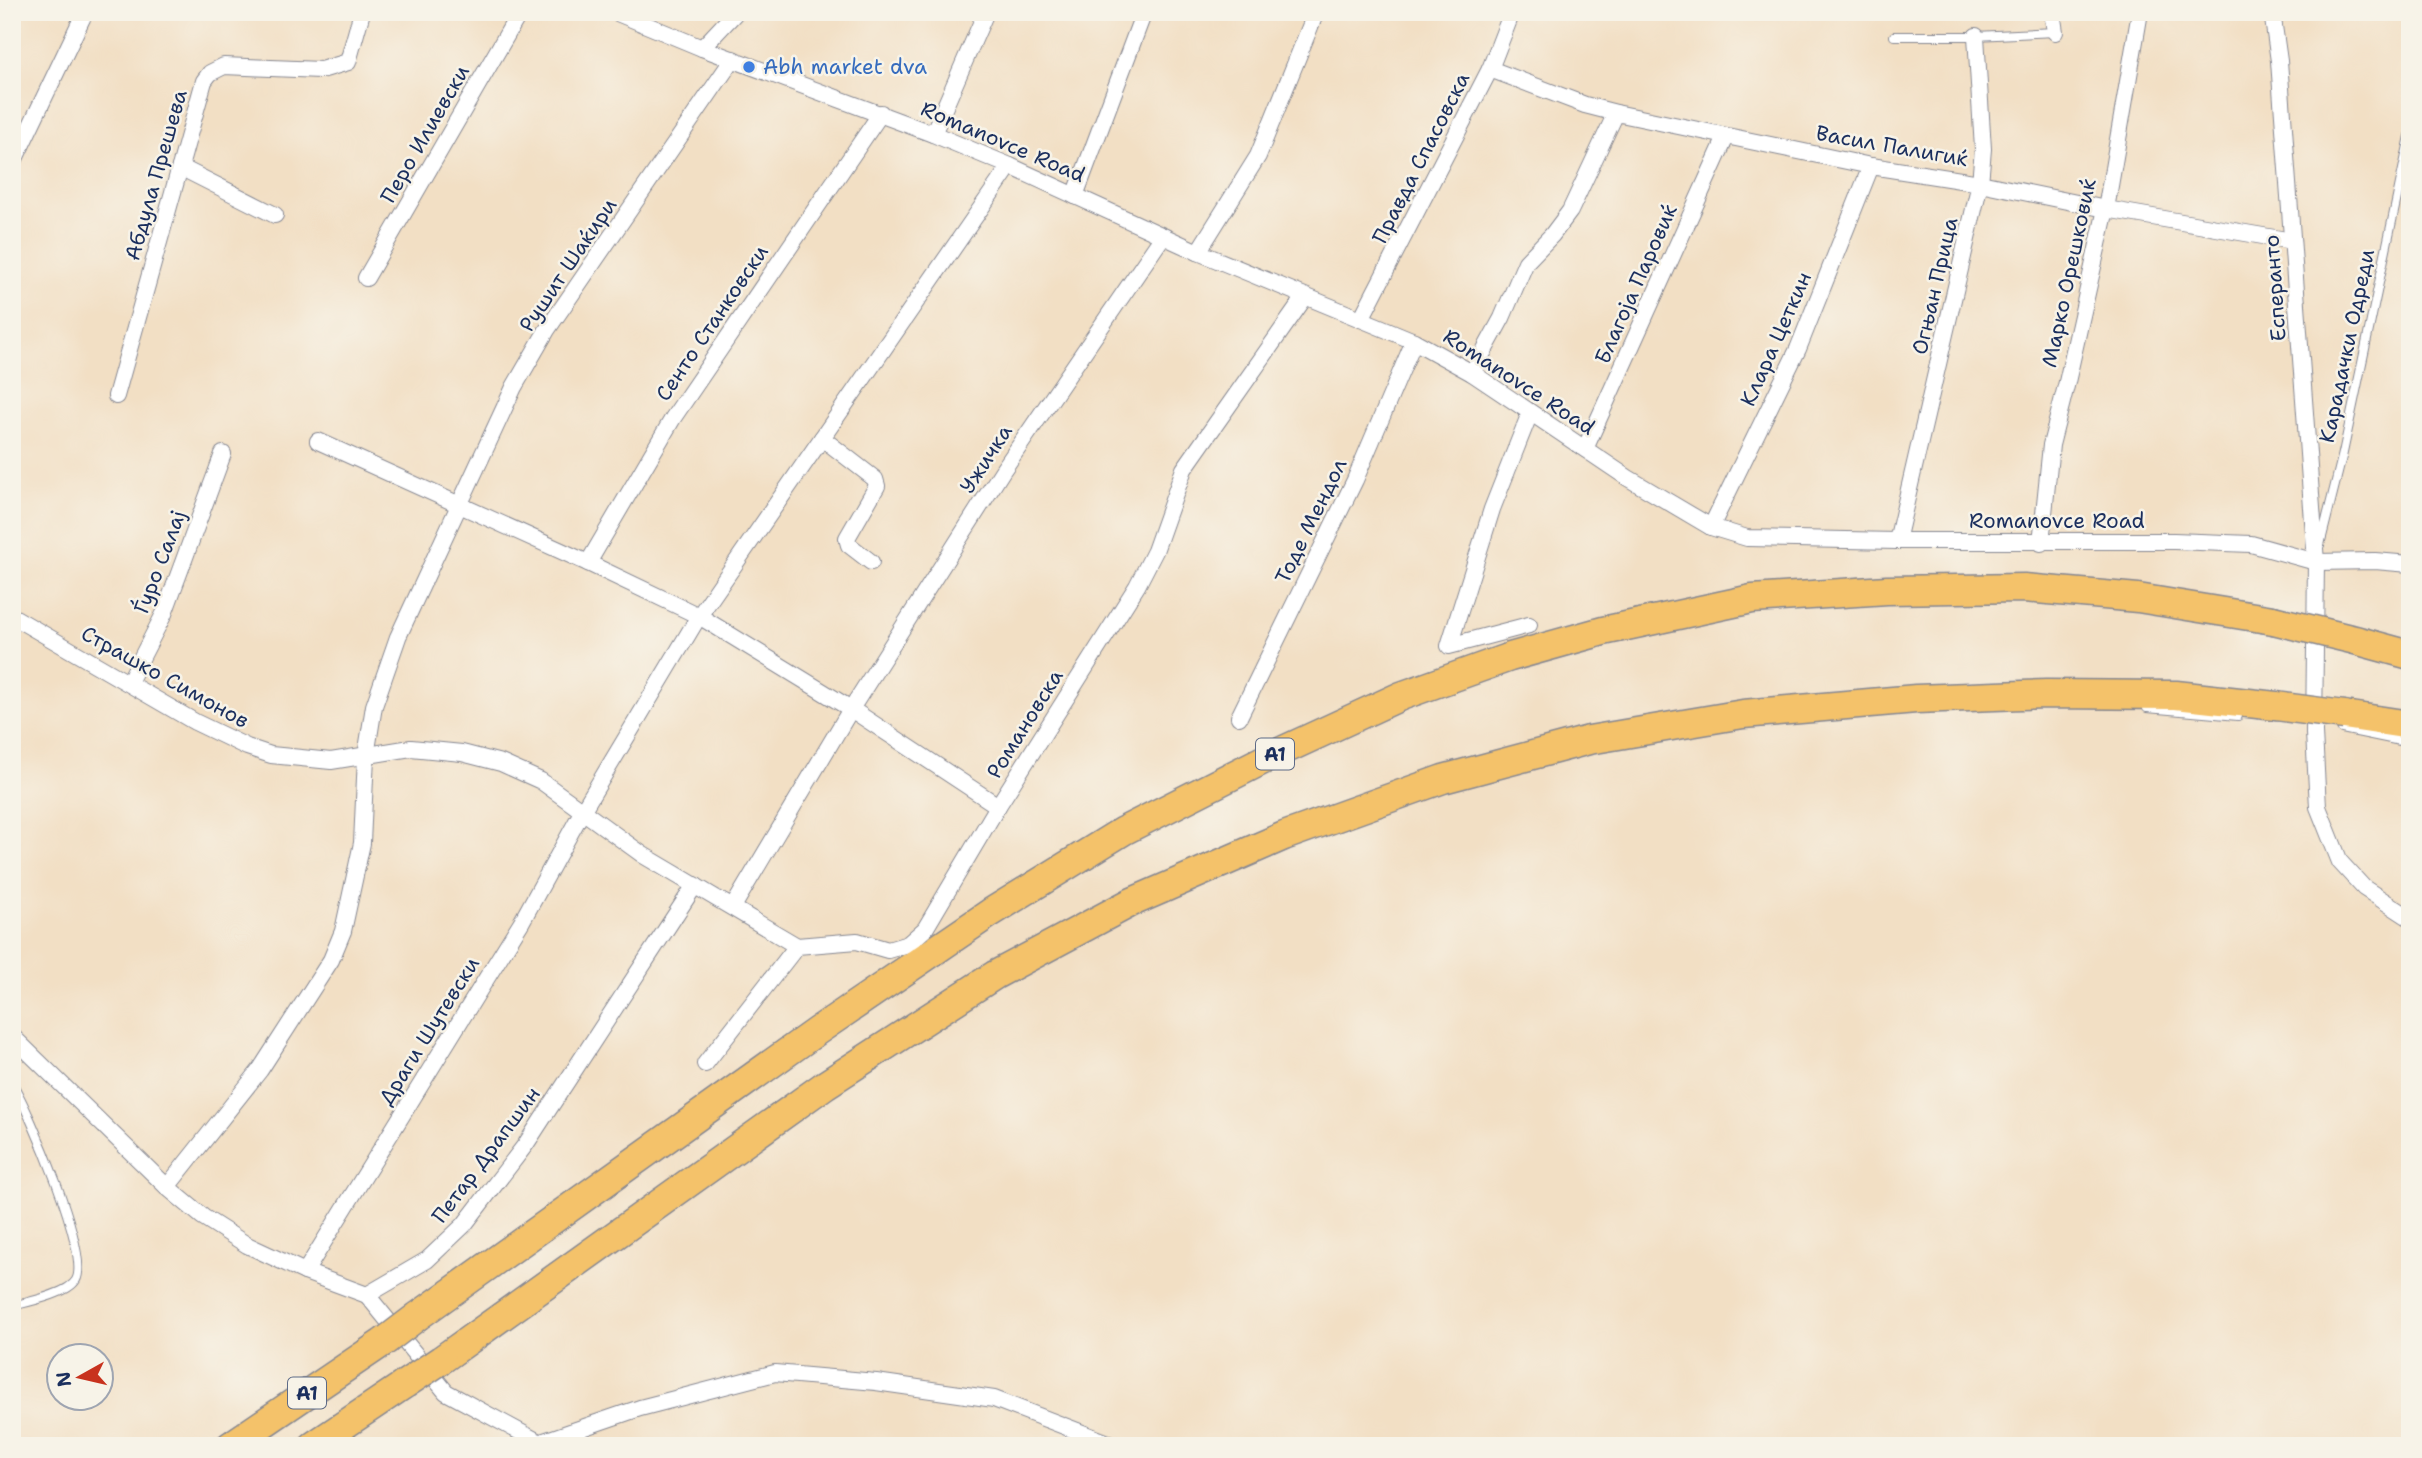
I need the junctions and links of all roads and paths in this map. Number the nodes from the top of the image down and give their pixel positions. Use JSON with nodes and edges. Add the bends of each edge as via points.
{"nodes":[{"id":1,"x":85,"y":12,"type":"edge"},
{"id":2,"x":362,"y":12,"type":"edge"},
{"id":3,"x":520,"y":12,"type":"edge"},
{"id":4,"x":615,"y":12,"type":"edge"},
{"id":5,"x":736,"y":12,"type":"edge"},
{"id":6,"x":986,"y":12,"type":"edge"},
{"id":7,"x":1144,"y":12,"type":"edge"},
{"id":8,"x":1316,"y":12,"type":"edge"},
{"id":9,"x":1512,"y":12,"type":"edge"},
{"id":10,"x":2052,"y":12,"type":"edge"},
{"id":11,"x":2140,"y":12,"type":"edge"},
{"id":12,"x":2272,"y":12,"type":"edge"},
{"id":13,"x":2055,"y":32,"type":"joint"},
{"id":14,"x":1894,"y":36,"type":"dead end"},
{"id":15,"x":1976,"y":36,"type":"junction"},
{"id":16,"x":702,"y":48,"type":"junction"},
{"id":17,"x":733,"y":59,"type":"junction"},
{"id":18,"x":1490,"y":69,"type":"junction"},
{"id":19,"x":881,"y":113,"type":"junction"},
{"id":20,"x":1616,"y":113,"type":"junction"},
{"id":21,"x":933,"y":134,"type":"junction"},
{"id":22,"x":2410,"y":136,"type":"edge"},
{"id":23,"x":1726,"y":137,"type":"junction"},
{"id":24,"x":12,"y":165,"type":"edge"},
{"id":25,"x":1010,"y":166,"type":"junction"},
{"id":26,"x":1871,"y":166,"type":"junction"},
{"id":27,"x":180,"y":167,"type":"junction"},
{"id":28,"x":1980,"y":183,"type":"junction"},
{"id":29,"x":1075,"y":196,"type":"junction"},
{"id":30,"x":2106,"y":209,"type":"junction"},
{"id":31,"x":275,"y":215,"type":"dead end"},
{"id":32,"x":1163,"y":236,"type":"junction"},
{"id":33,"x":2292,"y":241,"type":"junction"},
{"id":34,"x":1198,"y":252,"type":"junction"},
{"id":35,"x":366,"y":278,"type":"dead end"},
{"id":36,"x":1305,"y":296,"type":"junction"},
{"id":37,"x":1361,"y":319,"type":"junction"},
{"id":38,"x":1414,"y":341,"type":"junction"},
{"id":39,"x":1472,"y":373,"type":"junction"},
{"id":40,"x":116,"y":396,"type":"dead end"},
{"id":41,"x":1530,"y":413,"type":"junction"},
{"id":42,"x":822,"y":438,"type":"junction"},
{"id":43,"x":318,"y":441,"type":"dead end"},
{"id":44,"x":1585,"y":449,"type":"junction"},
{"id":45,"x":223,"y":454,"type":"dead end"},
{"id":46,"x":459,"y":505,"type":"junction"},
{"id":47,"x":1711,"y":527,"type":"junction"},
{"id":48,"x":1897,"y":541,"type":"junction"},
{"id":49,"x":2041,"y":542,"type":"junction"},
{"id":50,"x":871,"y":562,"type":"dead end"},
{"id":51,"x":2316,"y":562,"type":"junction"},
{"id":52,"x":588,"y":563,"type":"junction"},
{"id":53,"x":2410,"y":564,"type":"edge"},
{"id":54,"x":12,"y":616,"type":"edge"},
{"id":55,"x":699,"y":616,"type":"junction"},
{"id":56,"x":1529,"y":625,"type":"dead end"},
{"id":57,"x":2410,"y":655,"type":"edge"},
{"id":58,"x":129,"y":682,"type":"junction"},
{"id":59,"x":1916,"y":699,"type":"junction"},
{"id":60,"x":2019,"y":705,"type":"dead end"},
{"id":61,"x":2140,"y":708,"type":"dead end"},
{"id":62,"x":851,"y":709,"type":"junction"},
{"id":63,"x":2245,"y":716,"type":"dead end"},
{"id":64,"x":1239,"y":717,"type":"dead end"},
{"id":65,"x":2343,"y":722,"type":"junction"},
{"id":66,"x":2410,"y":725,"type":"edge"},
{"id":67,"x":2410,"y":743,"type":"edge"},
{"id":68,"x":366,"y":755,"type":"junction"},
{"id":69,"x":998,"y":806,"type":"junction"},
{"id":70,"x":583,"y":810,"type":"junction"},
{"id":71,"x":695,"y":885,"type":"junction"},
{"id":72,"x":733,"y":907,"type":"junction"},
{"id":73,"x":2410,"y":918,"type":"edge"},
{"id":74,"x":797,"y":946,"type":"junction"},
{"id":75,"x":12,"y":1036,"type":"edge"},
{"id":76,"x":705,"y":1064,"type":"dead end"},
{"id":77,"x":12,"y":1083,"type":"edge"},
{"id":78,"x":167,"y":1188,"type":"junction"},
{"id":79,"x":305,"y":1272,"type":"junction"},
{"id":80,"x":367,"y":1295,"type":"junction"},
{"id":81,"x":12,"y":1307,"type":"edge"},
{"id":82,"x":544,"y":1444,"type":"edge"},
{"id":83,"x":230,"y":1446,"type":"edge"},
{"id":84,"x":313,"y":1446,"type":"edge"},
{"id":85,"x":1116,"y":1446,"type":"edge"}],
"edges":[{"from":1,"to":24,"type":"street"},
{"from":2,"to":27,"type":"street","name":"Абдула Прешева","via":[[348,62],[321,70],[224,66],[210,73]]},
{"from":3,"to":35,"type":"street","name":"Перо Илиевски"},
{"from":4,"to":16,"type":"street","name":"Romanovce Road"},
{"from":5,"to":16,"type":"street"},
{"from":6,"to":21,"type":"street"},
{"from":7,"to":29,"type":"street"},
{"from":8,"to":34,"type":"street","via":[[1258,156]]},
{"from":9,"to":18,"type":"street","name":"Правда Спасовска"},
{"from":10,"to":13,"type":"street"},
{"from":11,"to":30,"type":"street","name":"Марко Орешковиќ"},
{"from":12,"to":33,"type":"street","name":"Есперанто"},
{"from":13,"to":15,"type":"lane"},
{"from":14,"to":15,"type":"lane"},
{"from":15,"to":28,"type":"street","name":"Огњан Прица","via":[[1983,149]]},
{"from":16,"to":17,"type":"street","name":"Romanovce Road"},
{"from":17,"to":19,"type":"street","name":"Romanovce Road"},
{"from":17,"to":46,"type":"street","name":"Рушит Шаќири","via":[[547,330],[514,387]]},
{"from":18,"to":20,"type":"street","name":"Васил Палигиќ"},
{"from":18,"to":37,"type":"street","name":"Правда Спасовска"},
{"from":19,"to":21,"type":"street","name":"Romanovce Road"},
{"from":19,"to":52,"type":"street","name":"Сенто Станковски","via":[[673,418]]},
{"from":20,"to":23,"type":"street","name":"Васил Палигиќ"},
{"from":20,"to":39,"type":"street","via":[[1570,211],[1526,262]]},
{"from":21,"to":25,"type":"street","name":"Romanovce Road"},
{"from":22,"to":51,"type":"lane","name":"Карадачки Одреди"},
{"from":23,"to":26,"type":"street","name":"Васил Палигиќ"},
{"from":23,"to":44,"type":"street","name":"Благоја Паровиќ"},
{"from":25,"to":29,"type":"street","name":"Romanovce Road"},
{"from":25,"to":42,"type":"street","name":"Драги Шутевски"},
{"from":26,"to":28,"type":"street","name":"Васил Палигиќ"},
{"from":26,"to":47,"type":"street","name":"Клара Цеткин","via":[[1798,349]]},
{"from":27,"to":31,"type":"street"},
{"from":27,"to":40,"type":"street","name":"Абдула Прешева"},
{"from":28,"to":30,"type":"street","name":"Васил Палигиќ"},
{"from":28,"to":48,"type":"street","name":"Огњан Прица"},
{"from":29,"to":32,"type":"street","name":"Romanovce Road"},
{"from":30,"to":33,"type":"street","name":"Васил Палигиќ"},
{"from":30,"to":49,"type":"street","name":"Марко Орешковиќ","via":[[2051,445]]},
{"from":32,"to":34,"type":"street","name":"Romanovce Road"},
{"from":32,"to":62,"type":"street","name":"Ужичка","via":[[1003,470]]},
{"from":33,"to":51,"type":"street","name":"Есперанто"},
{"from":34,"to":36,"type":"street","name":"Romanovce Road"},
{"from":36,"to":37,"type":"street","name":"Romanovce Road"},
{"from":36,"to":69,"type":"street","name":"Романовска","via":[[1184,469],[1155,551],[1137,586]]},
{"from":37,"to":38,"type":"street","name":"Romanovce Road"},
{"from":38,"to":39,"type":"street","name":"Romanovce Road"},
{"from":38,"to":64,"type":"street","name":"Тоде Мендол","via":[[1356,480]]},
{"from":39,"to":41,"type":"street","name":"Romanovce Road"},
{"from":41,"to":44,"type":"street","name":"Romanovce Road"},
{"from":41,"to":56,"type":"street","via":[[1492,509],[1449,646]]},
{"from":42,"to":50,"type":"street","via":[[875,479],[877,486],[847,538],[849,545]]},
{"from":42,"to":55,"type":"street","name":"Драги Шутевски"},
{"from":43,"to":46,"type":"street"},
{"from":44,"to":47,"type":"street","name":"Romanovce Road"},
{"from":45,"to":58,"type":"street","name":"Ѓуро Салај","via":[[164,614]]},
{"from":46,"to":52,"type":"street"},
{"from":46,"to":68,"type":"street","name":"Рушит Шаќири","via":[[398,637],[374,706]]},
{"from":47,"to":48,"type":"street","name":"Romanovce Road","via":[[1746,538]]},
{"from":48,"to":49,"type":"street","name":"Romanovce Road"},
{"from":49,"to":51,"type":"street","name":"Romanovce Road","via":[[2251,544]]},
{"from":51,"to":53,"type":"street"},
{"from":51,"to":73,"type":"street","name":"Есперанто","via":[[2318,807],[2340,862],[2364,888]]},
{"from":52,"to":55,"type":"street"},
{"from":54,"to":58,"type":"street","name":"Страшко Симонов"},
{"from":55,"to":62,"type":"street"},
{"from":55,"to":70,"type":"street","name":"Драги Шутевски"},
{"from":57,"to":83,"type":"highway","number":"A1","bridge":true,"via":[[2273,620],[2138,598],[2024,588],[1887,590],[1752,599],[1602,631],[1510,657],[1401,696],[1123,831],[990,913]]},
{"from":58,"to":68,"type":"street","name":"Страшко Симонов","via":[[195,722],[271,755],[331,761]]},
{"from":59,"to":60,"type":"lane"},
{"from":59,"to":65,"type":"highway","number":"A1","bridge":true,"via":[[2176,695],[2276,706]]},
{"from":59,"to":84,"type":"highway","number":"A1","bridge":true,"via":[[1743,714],[1590,740],[1443,779],[1284,836],[1132,902],[995,975],[825,1085]]},
{"from":61,"to":63,"type":"lane"},
{"from":62,"to":69,"type":"street"},
{"from":62,"to":72,"type":"street","name":"Ужичка"},
{"from":65,"to":66,"type":"highway","number":"A1"},
{"from":65,"to":67,"type":"lane"},
{"from":68,"to":70,"type":"street","name":"Страшко Симонов","via":[[411,748],[462,753],[501,763],[541,781]]},
{"from":68,"to":78,"type":"street","name":"Рушит Шаќири","via":[[362,843],[343,931],[331,960],[260,1070]]},
{"from":69,"to":74,"type":"street","name":"Романовска","via":[[925,929],[908,944],[888,950],[857,941]]},
{"from":70,"to":71,"type":"street","name":"Страшко Симонов","via":[[643,855]]},
{"from":70,"to":79,"type":"street","name":"Драги Шутевски","via":[[522,921]]},
{"from":71,"to":72,"type":"street","name":"Страшко Симонов"},
{"from":71,"to":80,"type":"street","name":"Петар Драпшин","via":[[526,1144],[464,1225],[427,1260]]},
{"from":72,"to":74,"type":"street","name":"Страшко Симонов"},
{"from":74,"to":76,"type":"street"},
{"from":75,"to":78,"type":"street"},
{"from":77,"to":81,"type":"lane","via":[[54,1173],[80,1261],[76,1280],[64,1290]]},
{"from":78,"to":79,"type":"street","via":[[247,1245]]},
{"from":79,"to":80,"type":"street"},
{"from":80,"to":82,"type":"street","via":[[446,1392]]},
{"from":82,"to":85,"type":"street","via":[[640,1408],[775,1373],[994,1399]]}]}
